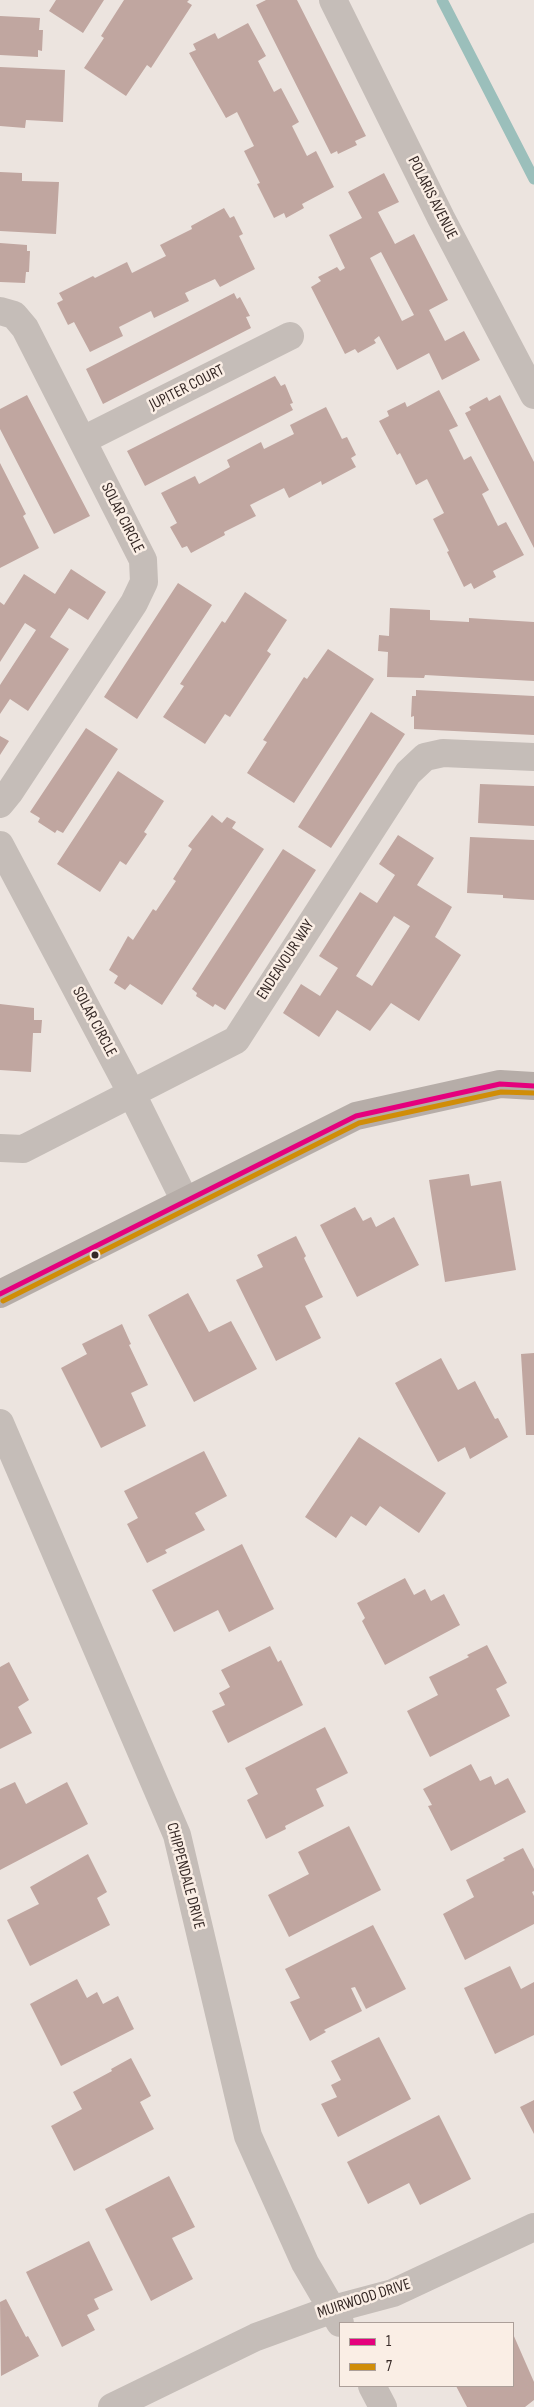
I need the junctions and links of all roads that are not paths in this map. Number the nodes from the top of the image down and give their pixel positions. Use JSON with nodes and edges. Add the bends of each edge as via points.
{"nodes":[{"id":1,"x":333,"y":0,"type":"edge"},
{"id":2,"x":0,"y":311,"type":"edge"},
{"id":3,"x":290,"y":336,"type":"dead end"},
{"id":4,"x":534,"y":395,"type":"edge"},
{"id":5,"x":83,"y":440,"type":"junction"},
{"id":6,"x":534,"y":757,"type":"edge"},
{"id":7,"x":0,"y":804,"type":"edge"},
{"id":8,"x":0,"y":845,"type":"edge"},
{"id":9,"x":534,"y":1086,"type":"edge"},
{"id":10,"x":131,"y":1092,"type":"junction"},
{"id":11,"x":0,"y":1148,"type":"edge"},
{"id":12,"x":185,"y":1201,"type":"junction"},
{"id":13,"x":0,"y":1294,"type":"edge"},
{"id":14,"x":0,"y":1423,"type":"edge"},
{"id":15,"x":534,"y":2227,"type":"edge"},
{"id":16,"x":337,"y":2316,"type":"edge"},
{"id":17,"x":373,"y":2387,"type":"edge"},
{"id":18,"x":112,"y":2407,"type":"edge"},
{"id":19,"x":383,"y":2407,"type":"edge"}],
"edges":[{"from":1,"to":4,"type":"street","name":"POLARIS AVENUE","via":[[441,218]]},
{"from":2,"to":5,"type":"street","name":"SOLAR CIRCLE","via":[[14,315],[25,328]]},
{"from":3,"to":5,"type":"street","name":"JUPITER COURT"},
{"from":5,"to":7,"type":"street","name":"SOLAR CIRCLE","via":[[143,560],[144,582],[134,604]]},
{"from":6,"to":10,"type":"street","name":"ENDEAVOUR WAY","via":[[443,753],[425,757],[408,773],[236,1040]]},
{"from":8,"to":10,"type":"street","name":"SOLAR CIRCLE"},
{"from":9,"to":12,"type":"street","via":[[500,1084],[356,1116]]},
{"from":10,"to":11,"type":"street","name":"ENDEAVOUR WAY","via":[[22,1149]]},
{"from":10,"to":12,"type":"street","name":"SOLAR CIRCLE"},
{"from":12,"to":13,"type":"street"},
{"from":14,"to":16,"type":"street","name":"CHIPPENDALE DRIVE","via":[[177,1836],[248,2136],[305,2263]]},
{"from":15,"to":16,"type":"street","name":"MUIRWOOD DRIVE"},
{"from":16,"to":18,"type":"street","name":"MUIRWOOD DRIVE","via":[[256,2337]]},
{"from":17,"to":19,"type":"street"}]}
